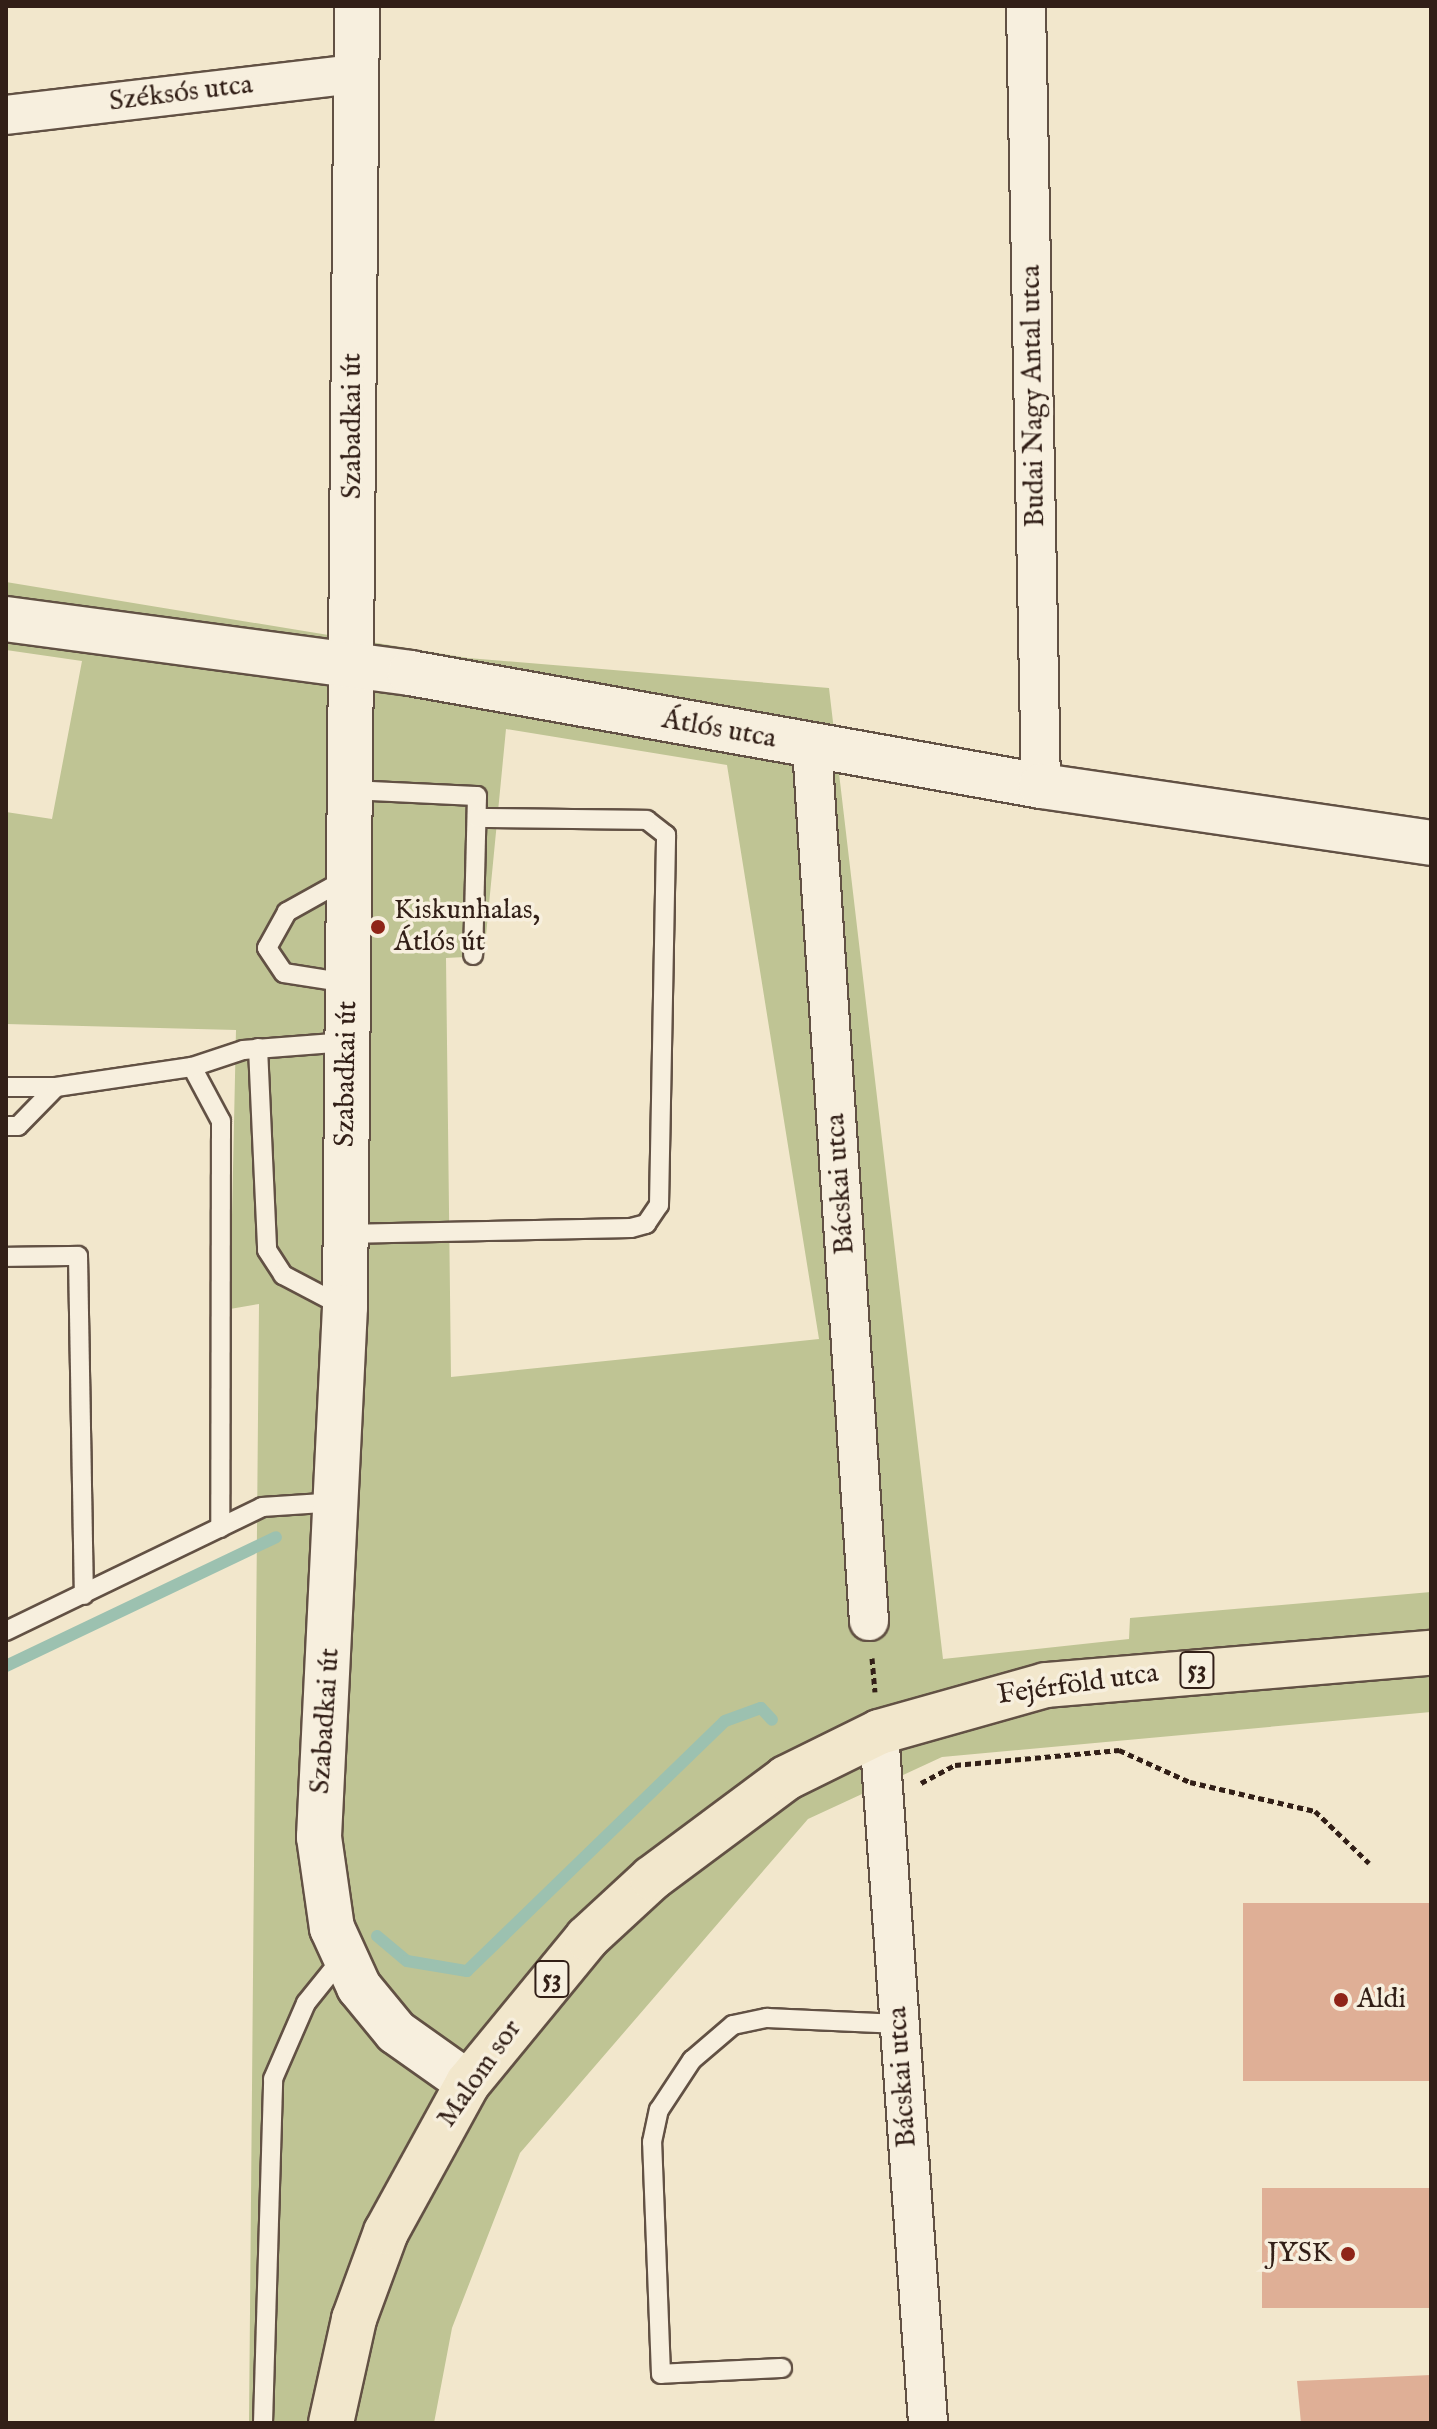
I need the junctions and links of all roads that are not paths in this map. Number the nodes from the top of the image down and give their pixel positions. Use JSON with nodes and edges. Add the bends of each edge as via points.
{"nodes":[{"id":1,"x":357,"y":6,"type":"edge"},
{"id":2,"x":1026,"y":6,"type":"edge"},
{"id":3,"x":356,"y":74,"type":"junction"},
{"id":4,"x":6,"y":115,"type":"edge"},
{"id":5,"x":6,"y":619,"type":"edge"},
{"id":6,"x":352,"y":665,"type":"junction"},
{"id":7,"x":812,"y":747,"type":"junction"},
{"id":8,"x":1041,"y":786,"type":"junction"},
{"id":9,"x":349,"y":790,"type":"junction"},
{"id":10,"x":477,"y":818,"type":"junction"},
{"id":11,"x":1431,"y":843,"type":"edge"},
{"id":12,"x":349,"y":878,"type":"junction"},
{"id":13,"x":473,"y":955,"type":"dead end"},
{"id":14,"x":348,"y":983,"type":"junction"},
{"id":15,"x":347,"y":1042,"type":"junction"},
{"id":16,"x":258,"y":1048,"type":"junction"},
{"id":17,"x":192,"y":1067,"type":"junction"},
{"id":18,"x":6,"y":1087,"type":"edge"},
{"id":19,"x":56,"y":1087,"type":"junction"},
{"id":20,"x":6,"y":1126,"type":"edge"},
{"id":21,"x":344,"y":1234,"type":"junction"},
{"id":22,"x":6,"y":1257,"type":"edge"},
{"id":23,"x":345,"y":1307,"type":"junction"},
{"id":24,"x":340,"y":1502,"type":"junction"},
{"id":25,"x":220,"y":1528,"type":"junction"},
{"id":26,"x":84,"y":1595,"type":"junction"},
{"id":27,"x":869,"y":1621,"type":"road end"},
{"id":28,"x":6,"y":1631,"type":"edge"},
{"id":29,"x":1431,"y":1653,"type":"edge"},
{"id":30,"x":965,"y":1703,"type":"joint"},
{"id":31,"x":879,"y":1732,"type":"junction"},
{"id":32,"x":343,"y":1957,"type":"junction"},
{"id":33,"x":900,"y":2024,"type":"junction"},
{"id":34,"x":468,"y":2083,"type":"junction"},
{"id":35,"x":782,"y":2368,"type":"dead end"},
{"id":36,"x":263,"y":2423,"type":"edge"},
{"id":37,"x":331,"y":2423,"type":"edge"},
{"id":38,"x":928,"y":2423,"type":"edge"}],
"edges":[{"from":1,"to":3,"type":"street","name":"Szabadkai út"},
{"from":2,"to":8,"type":"street","name":"Budai Nagy Antal utca"},
{"from":3,"to":4,"type":"street","name":"Széksós utca"},
{"from":3,"to":6,"type":"street","name":"Szabadkai út"},
{"from":5,"to":6,"type":"street","name":"Átlós utca"},
{"from":6,"to":7,"type":"street","name":"Átlós utca"},
{"from":6,"to":9,"type":"street","name":"Szabadkai út"},
{"from":7,"to":8,"type":"street","name":"Átlós utca"},
{"from":7,"to":27,"type":"street","name":"Bácskai utca"},
{"from":8,"to":11,"type":"street","name":"Átlós utca"},
{"from":9,"to":10,"type":"lane","via":[[477,796]]},
{"from":9,"to":12,"type":"street","name":"Szabadkai út"},
{"from":10,"to":13,"type":"lane"},
{"from":10,"to":21,"type":"lane","via":[[647,820],[666,835],[657,1212],[631,1228]]},
{"from":12,"to":14,"type":"street","name":"Szabadkai út"},
{"from":12,"to":14,"type":"lane","via":[[287,912],[267,948],[284,973]]},
{"from":14,"to":15,"type":"street","name":"Szabadkai út"},
{"from":15,"to":16,"type":"lane"},
{"from":15,"to":21,"type":"street","name":"Szabadkai út"},
{"from":16,"to":17,"type":"lane"},
{"from":16,"to":23,"type":"lane","via":[[267,1250],[283,1275]]},
{"from":17,"to":19,"type":"lane"},
{"from":17,"to":25,"type":"lane","via":[[221,1121]]},
{"from":18,"to":19,"type":"lane"},
{"from":19,"to":20,"type":"lane","via":[[18,1126]]},
{"from":21,"to":23,"type":"street","name":"Szabadkai út"},
{"from":22,"to":26,"type":"lane","via":[[78,1256]]},
{"from":23,"to":24,"type":"street","name":"Szabadkai út"},
{"from":24,"to":25,"type":"lane","via":[[262,1507]]},
{"from":24,"to":32,"type":"street","name":"Szabadkai út","via":[[319,1837],[324,1895]]},
{"from":25,"to":26,"type":"lane"},
{"from":26,"to":28,"type":"lane"},
{"from":29,"to":30,"type":"main road","name":"Fejérföld utca","number":"53","via":[[1046,1685]]},
{"from":30,"to":31,"type":"main road","name":"Malom sor","number":"53"},
{"from":31,"to":33,"type":"street","name":"Bácskai utca","via":[[881,1818]]},
{"from":31,"to":34,"type":"main road","name":"Malom sor","number":"53","via":[[786,1778],[652,1878],[587,1938]]},
{"from":32,"to":34,"type":"street","name":"Szabadkai út","via":[[396,2032]]},
{"from":32,"to":36,"type":"lane","via":[[301,2012],[273,2079]]},
{"from":33,"to":35,"type":"lane","via":[[767,2018],[733,2025],[692,2060],[659,2110],[652,2142],[661,2374]]},
{"from":33,"to":38,"type":"street","name":"Bácskai utca"},
{"from":34,"to":37,"type":"main road","name":"Malom sor","number":"53","via":[[386,2232],[354,2319]]}]}
